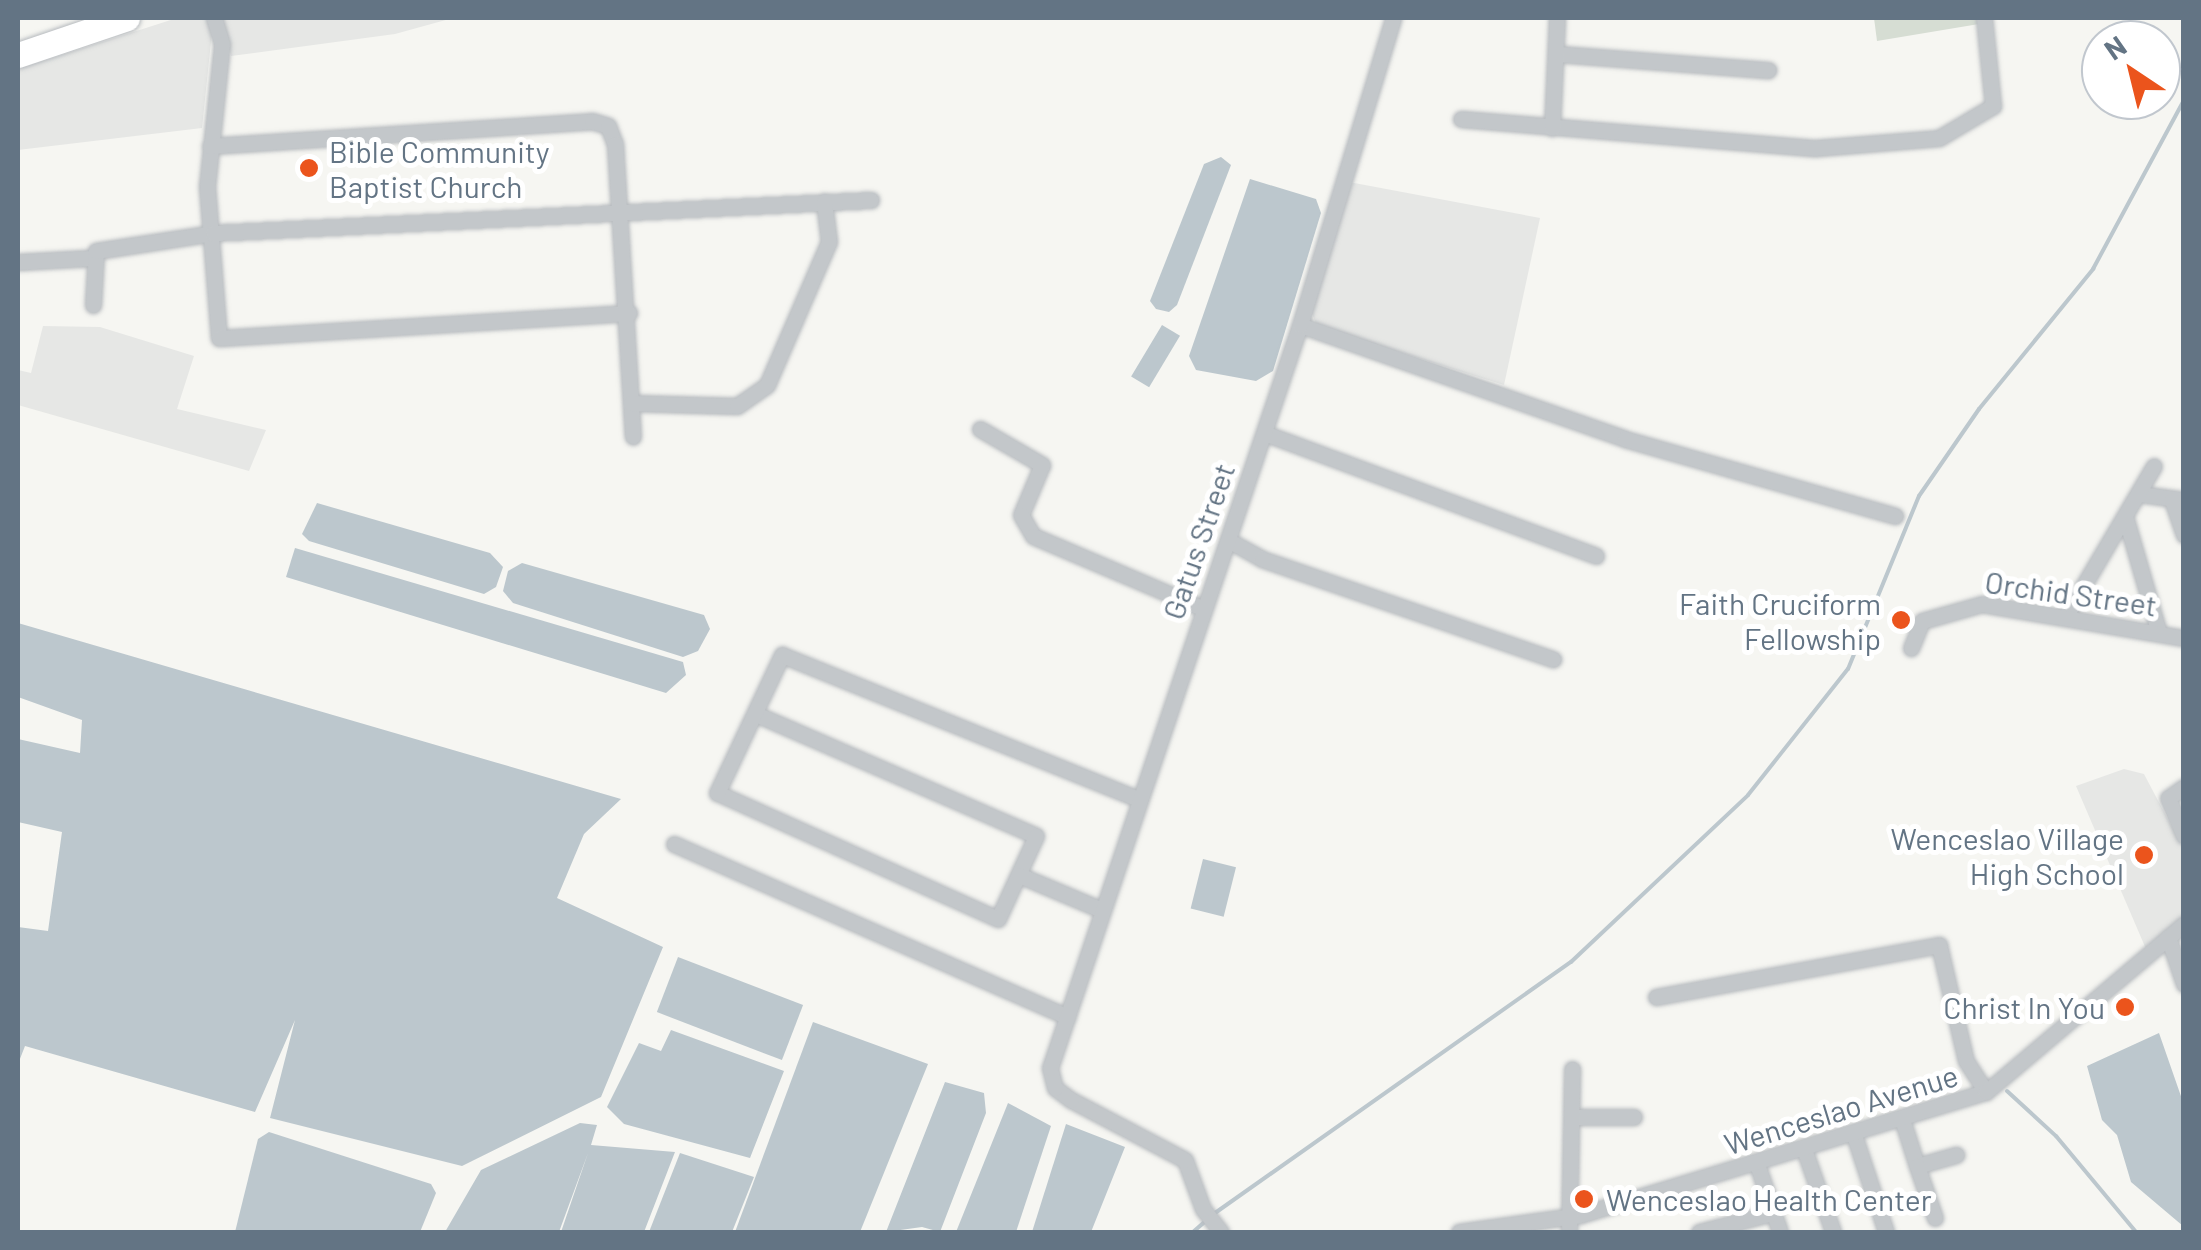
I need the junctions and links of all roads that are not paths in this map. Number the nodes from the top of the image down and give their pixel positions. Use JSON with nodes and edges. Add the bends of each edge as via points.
{"nodes":[{"id":1,"x":126,"y":18,"type":"edge"},
{"id":2,"x":214,"y":18,"type":"edge"},
{"id":3,"x":1393,"y":18,"type":"edge"},
{"id":4,"x":1558,"y":18,"type":"edge"},
{"id":5,"x":1984,"y":18,"type":"edge"},
{"id":6,"x":1559,"y":54,"type":"junction"},
{"id":7,"x":18,"y":55,"type":"edge"},
{"id":8,"x":1768,"y":70,"type":"dead end"},
{"id":9,"x":1460,"y":119,"type":"dead end"},
{"id":10,"x":1552,"y":128,"type":"junction"},
{"id":11,"x":210,"y":146,"type":"junction"},
{"id":12,"x":871,"y":200,"type":"dead end"},
{"id":13,"x":824,"y":201,"type":"junction"},
{"id":14,"x":620,"y":212,"type":"junction"},
{"id":15,"x":213,"y":233,"type":"junction"},
{"id":16,"x":90,"y":258,"type":"junction"},
{"id":17,"x":18,"y":262,"type":"edge"},
{"id":18,"x":93,"y":305,"type":"dead end"},
{"id":19,"x":629,"y":313,"type":"junction"},
{"id":20,"x":1300,"y":325,"type":"junction"},
{"id":21,"x":631,"y":403,"type":"junction"},
{"id":22,"x":980,"y":428,"type":"dead end"},
{"id":23,"x":1264,"y":434,"type":"junction"},
{"id":24,"x":633,"y":436,"type":"dead end"},
{"id":25,"x":2154,"y":466,"type":"dead end"},
{"id":26,"x":2140,"y":494,"type":"junction"},
{"id":27,"x":2178,"y":500,"type":"edge"},
{"id":28,"x":1895,"y":516,"type":"dead end"},
{"id":29,"x":2126,"y":516,"type":"junction"},
{"id":30,"x":2184,"y":535,"type":"edge"},
{"id":31,"x":1228,"y":540,"type":"junction"},
{"id":32,"x":1596,"y":556,"type":"dead end"},
{"id":33,"x":1204,"y":608,"type":"junction"},
{"id":34,"x":2065,"y":616,"type":"junction"},
{"id":35,"x":2160,"y":633,"type":"junction"},
{"id":36,"x":2184,"y":638,"type":"edge"},
{"id":37,"x":1912,"y":648,"type":"dead end"},
{"id":38,"x":1553,"y":659,"type":"dead end"},
{"id":39,"x":756,"y":714,"type":"junction"},
{"id":40,"x":2184,"y":787,"type":"edge"},
{"id":41,"x":1140,"y":800,"type":"junction"},
{"id":42,"x":2184,"y":836,"type":"edge"},
{"id":43,"x":674,"y":844,"type":"dead end"},
{"id":44,"x":1019,"y":875,"type":"junction"},
{"id":45,"x":1102,"y":910,"type":"junction"},
{"id":46,"x":2184,"y":924,"type":"edge"},
{"id":47,"x":2168,"y":937,"type":"junction"},
{"id":48,"x":2184,"y":984,"type":"edge"},
{"id":49,"x":1656,"y":997,"type":"dead end"},
{"id":50,"x":1068,"y":1017,"type":"junction"},
{"id":51,"x":1572,"y":1069,"type":"dead end"},
{"id":52,"x":1986,"y":1092,"type":"junction"},
{"id":53,"x":1574,"y":1117,"type":"junction"},
{"id":54,"x":1634,"y":1118,"type":"dead end"},
{"id":55,"x":1902,"y":1119,"type":"junction"},
{"id":56,"x":1854,"y":1135,"type":"junction"},
{"id":57,"x":1804,"y":1149,"type":"junction"},
{"id":58,"x":1956,"y":1155,"type":"dead end"},
{"id":59,"x":1756,"y":1164,"type":"junction"},
{"id":60,"x":1917,"y":1166,"type":"junction"},
{"id":61,"x":1773,"y":1213,"type":"junction"},
{"id":62,"x":1935,"y":1218,"type":"dead end"},
{"id":63,"x":1568,"y":1225,"type":"edge"},
{"id":64,"x":1220,"y":1231,"type":"edge"},
{"id":65,"x":1459,"y":1232,"type":"edge"},
{"id":66,"x":1699,"y":1232,"type":"edge"},
{"id":67,"x":1780,"y":1232,"type":"edge"},
{"id":68,"x":1833,"y":1232,"type":"edge"},
{"id":69,"x":1886,"y":1232,"type":"edge"}],
"edges":[{"from":1,"to":7,"type":"main road"},
{"from":2,"to":11,"type":"street","via":[[222,44]]},
{"from":3,"to":20,"type":"street","name":"Gatus Street"},
{"from":4,"to":6,"type":"street"},
{"from":5,"to":10,"type":"street","via":[[1993,106],[1940,138],[1816,148]]},
{"from":6,"to":8,"type":"street"},
{"from":6,"to":10,"type":"street"},
{"from":9,"to":10,"type":"street"},
{"from":11,"to":14,"type":"street","via":[[592,121],[608,126],[615,144]]},
{"from":11,"to":15,"type":"street"},
{"from":12,"to":13,"type":"street"},
{"from":13,"to":14,"type":"street"},
{"from":13,"to":21,"type":"street","via":[[830,242],[767,384],[738,406]]},
{"from":14,"to":15,"type":"street"},
{"from":14,"to":19,"type":"street"},
{"from":15,"to":16,"type":"street","via":[[96,251]]},
{"from":15,"to":19,"type":"street","via":[[219,338]]},
{"from":16,"to":17,"type":"street"},
{"from":16,"to":18,"type":"street"},
{"from":19,"to":21,"type":"street"},
{"from":20,"to":23,"type":"street","name":"Gatus Street"},
{"from":20,"to":28,"type":"street","via":[[1624,439]]},
{"from":21,"to":24,"type":"street"},
{"from":22,"to":33,"type":"street","via":[[1042,465],[1021,515],[1033,536]]},
{"from":23,"to":31,"type":"street","name":"Gatus Street"},
{"from":23,"to":32,"type":"street"},
{"from":25,"to":26,"type":"street"},
{"from":26,"to":27,"type":"street"},
{"from":26,"to":29,"type":"street"},
{"from":27,"to":30,"type":"street"},
{"from":29,"to":34,"type":"street"},
{"from":29,"to":35,"type":"street"},
{"from":31,"to":33,"type":"street","name":"Gatus Street"},
{"from":31,"to":38,"type":"street","via":[[1278,564]]},
{"from":33,"to":41,"type":"street","name":"Gatus Street"},
{"from":34,"to":35,"type":"street","name":"Orchid Street"},
{"from":34,"to":37,"type":"street","name":"Orchid Street","via":[[1982,604],[1949,608],[1922,622]]},
{"from":35,"to":36,"type":"street","name":"Orchid Street"},
{"from":39,"to":41,"type":"street","via":[[782,655]]},
{"from":39,"to":44,"type":"street","via":[[1036,836]]},
{"from":39,"to":44,"type":"street","via":[[717,793],[998,919]]},
{"from":40,"to":42,"type":"street","via":[[2168,798]]},
{"from":41,"to":45,"type":"street","name":"Gatus Street"},
{"from":43,"to":50,"type":"street"},
{"from":44,"to":45,"type":"street"},
{"from":45,"to":50,"type":"street","name":"Gatus Street"},
{"from":46,"to":47,"type":"street","name":"Wenceslao Avenue"},
{"from":47,"to":48,"type":"street"},
{"from":47,"to":52,"type":"street","name":"Wenceslao Avenue"},
{"from":49,"to":52,"type":"street","via":[[1940,945],[1966,1061]]},
{"from":50,"to":64,"type":"street","name":"Gatus Street","via":[[1051,1080],[1070,1100],[1185,1160],[1203,1209]]},
{"from":51,"to":53,"type":"street"},
{"from":52,"to":55,"type":"street","name":"Wenceslao Avenue"},
{"from":53,"to":54,"type":"street"},
{"from":53,"to":63,"type":"street"},
{"from":55,"to":56,"type":"street","name":"Wenceslao Avenue"},
{"from":55,"to":60,"type":"street"},
{"from":56,"to":57,"type":"street","name":"Wenceslao Avenue"},
{"from":56,"to":69,"type":"street"},
{"from":57,"to":59,"type":"street","name":"Wenceslao Avenue"},
{"from":57,"to":68,"type":"street"},
{"from":58,"to":60,"type":"street"},
{"from":59,"to":61,"type":"street"},
{"from":59,"to":63,"type":"street","name":"Wenceslao Avenue"},
{"from":60,"to":62,"type":"street"},
{"from":61,"to":66,"type":"street"},
{"from":61,"to":67,"type":"street"},
{"from":63,"to":65,"type":"street","name":"Wenceslao Avenue"}]}
